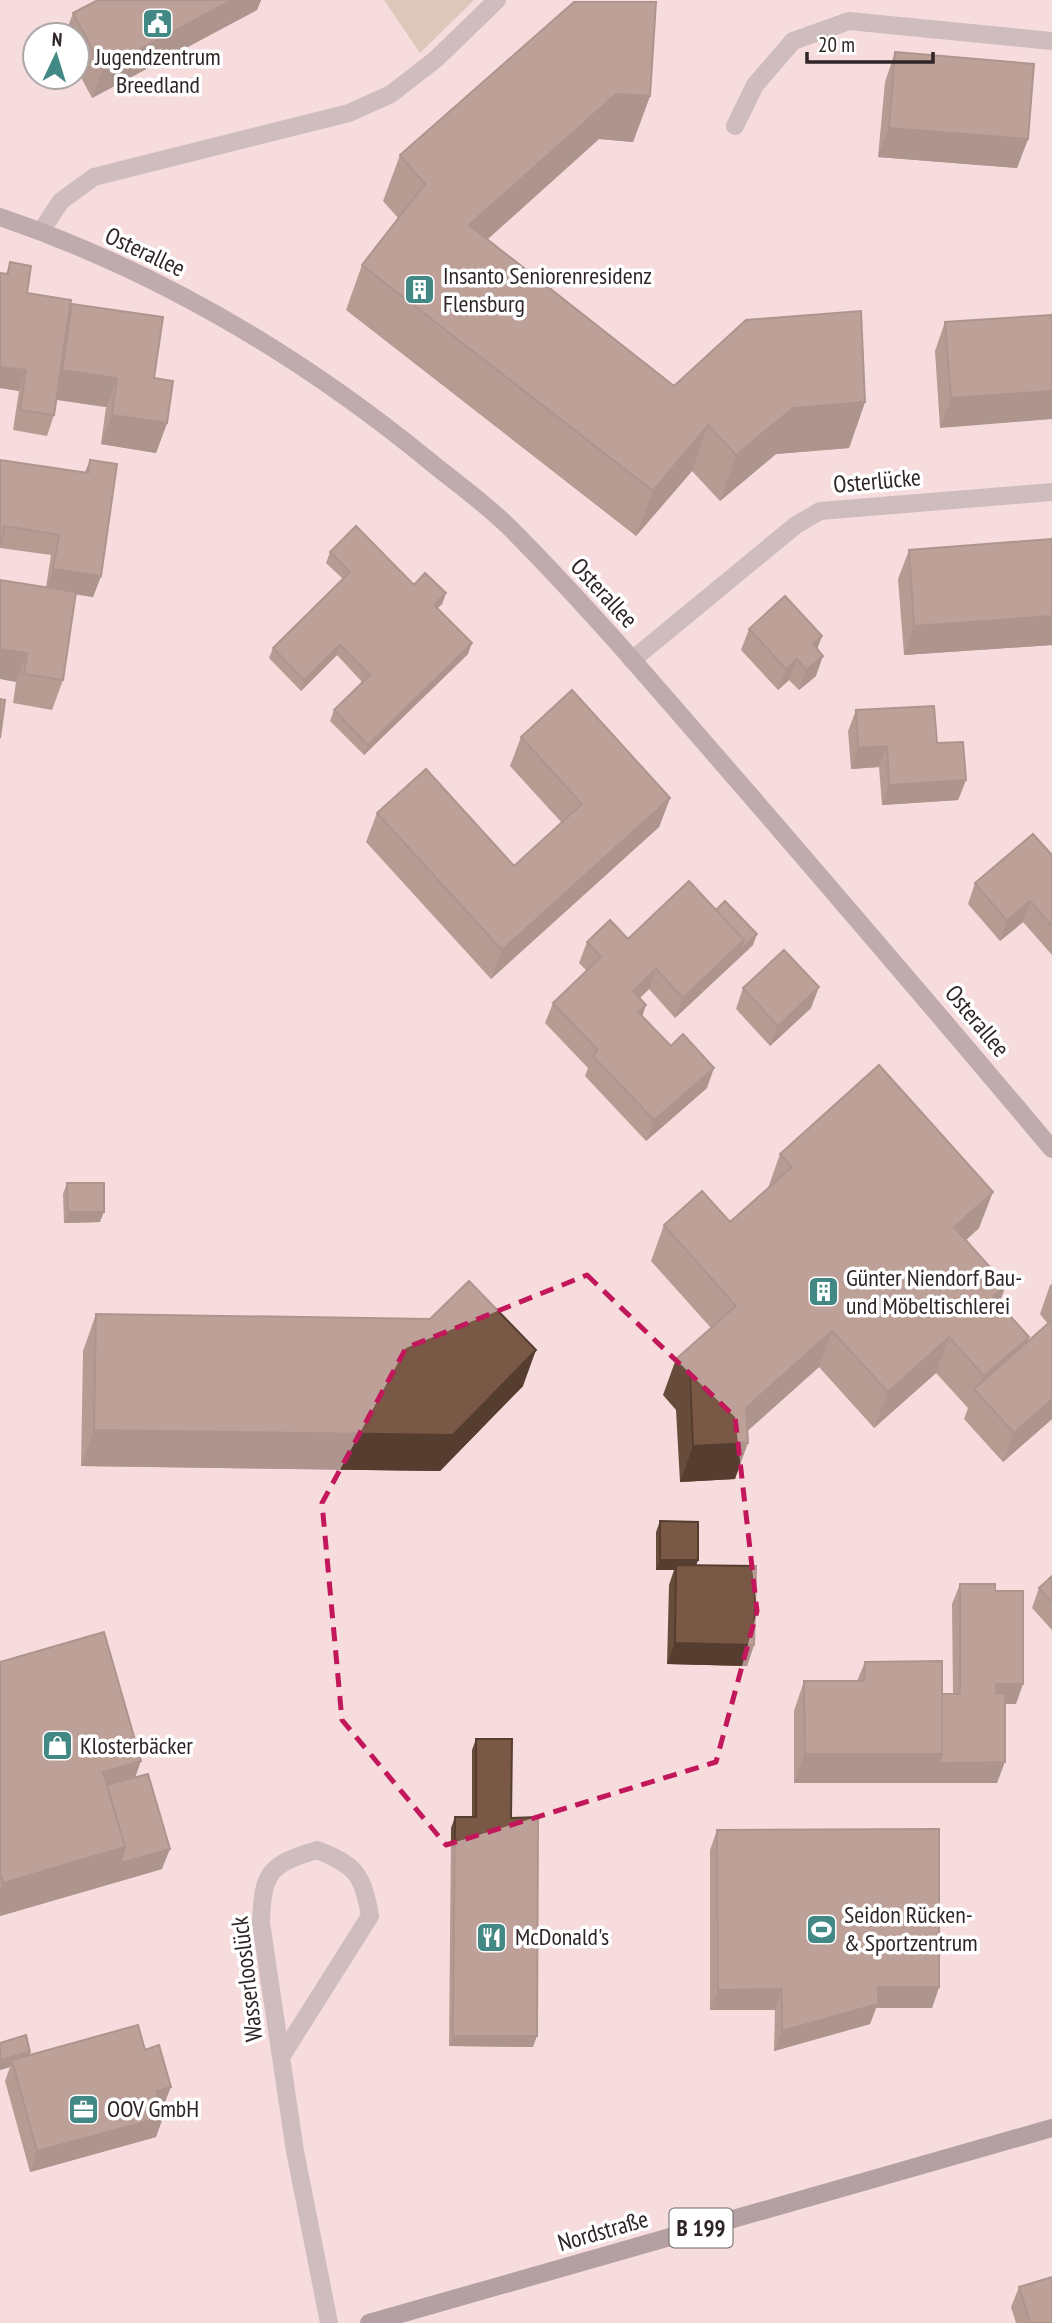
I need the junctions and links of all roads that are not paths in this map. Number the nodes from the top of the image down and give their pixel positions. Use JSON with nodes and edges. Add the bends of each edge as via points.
{"nodes":[{"id":1,"x":497,"y":0,"type":"edge"},
{"id":2,"x":1052,"y":41,"type":"edge"},
{"id":3,"x":735,"y":126,"type":"dead end"},
{"id":4,"x":0,"y":217,"type":"edge"},
{"id":5,"x":41,"y":231,"type":"junction"},
{"id":6,"x":1052,"y":492,"type":"edge"},
{"id":7,"x":632,"y":660,"type":"junction"},
{"id":8,"x":1052,"y":1149,"type":"edge"},
{"id":9,"x":281,"y":2057,"type":"junction"},
{"id":10,"x":1052,"y":2128,"type":"edge"},
{"id":11,"x":329,"y":2323,"type":"edge"},
{"id":12,"x":369,"y":2323,"type":"edge"}],
"edges":[{"from":1,"to":5,"type":"street","via":[[436,59],[391,94],[349,113],[94,177],[61,201]]},
{"from":2,"to":3,"type":"street","via":[[849,21],[793,41],[755,85]]},
{"from":4,"to":5,"type":"street","name":"Osterallee"},
{"from":5,"to":7,"type":"street","name":"Osterallee","via":[[158,284],[274,347],[390,430],[508,526]]},
{"from":6,"to":7,"type":"street","name":"Osterlücke","via":[[820,511],[796,525]]},
{"from":7,"to":8,"type":"street","name":"Osterallee"},
{"from":9,"to":9,"type":"street","name":"Wasserlooslück","via":[[370,1916],[365,1885],[346,1861],[317,1850],[278,1865],[263,1886],[261,1923]]},
{"from":9,"to":11,"type":"street","name":"Wasserlooslück"},
{"from":10,"to":12,"type":"main road","name":"Nordstraße","number":"B 199"}]}
